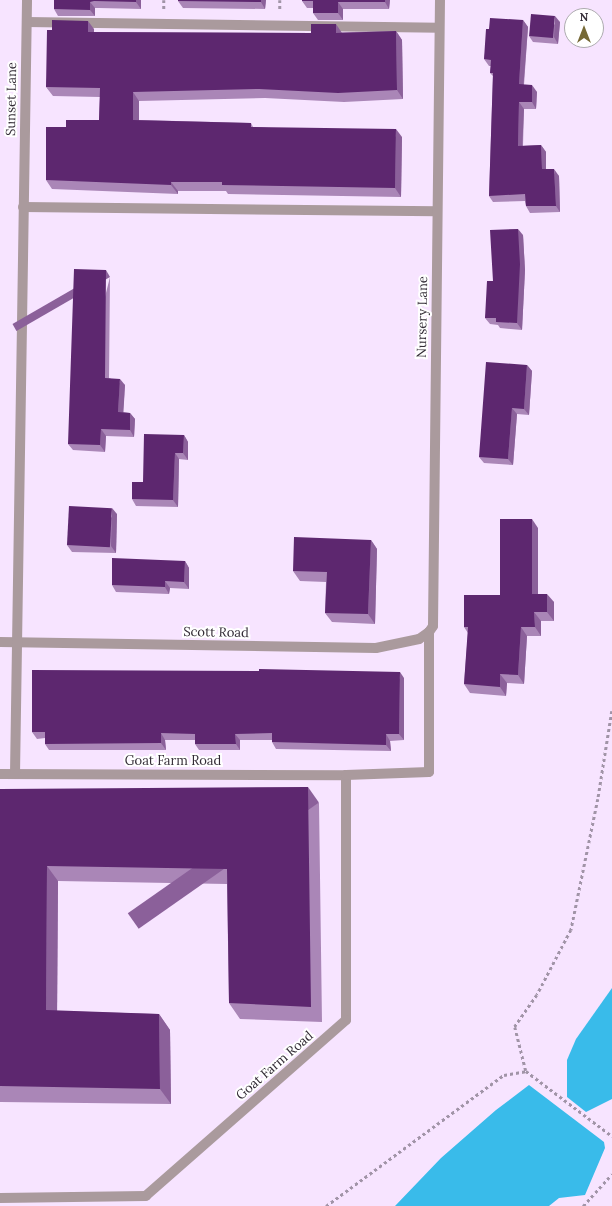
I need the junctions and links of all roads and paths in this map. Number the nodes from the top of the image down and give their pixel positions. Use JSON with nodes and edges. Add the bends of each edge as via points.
{"nodes":[{"id":1,"x":27,"y":0,"type":"edge"},
{"id":2,"x":440,"y":0,"type":"edge"},
{"id":3,"x":27,"y":22,"type":"junction"},
{"id":4,"x":439,"y":28,"type":"junction"},
{"id":5,"x":23,"y":207,"type":"junction"},
{"id":6,"x":437,"y":211,"type":"junction"},
{"id":7,"x":429,"y":632,"type":"junction"},
{"id":8,"x":0,"y":642,"type":"edge"},
{"id":9,"x":17,"y":643,"type":"junction"},
{"id":10,"x":612,"y":711,"type":"edge"},
{"id":11,"x":0,"y":774,"type":"edge"},
{"id":12,"x":15,"y":774,"type":"junction"},
{"id":13,"x":346,"y":775,"type":"junction"},
{"id":14,"x":526,"y":1071,"type":"junction"},
{"id":15,"x":612,"y":1136,"type":"edge"},
{"id":16,"x":612,"y":1174,"type":"edge"},
{"id":17,"x":0,"y":1198,"type":"edge"},
{"id":18,"x":326,"y":1206,"type":"edge"},
{"id":19,"x":583,"y":1206,"type":"edge"}],
"edges":[{"from":1,"to":3,"type":"street","name":"Sunset Lane"},
{"from":2,"to":4,"type":"street","name":"Nursery Lane"},
{"from":3,"to":4,"type":"street"},
{"from":3,"to":5,"type":"street","name":"Sunset Lane"},
{"from":4,"to":6,"type":"street","name":"Nursery Lane"},
{"from":5,"to":6,"type":"street"},
{"from":5,"to":9,"type":"street","name":"Sunset Lane"},
{"from":6,"to":7,"type":"street","name":"Nursery Lane","via":[[433,626]]},
{"from":7,"to":9,"type":"street","name":"Scott Road","via":[[419,639],[376,648]]},
{"from":7,"to":13,"type":"street","name":"Goat Farm Road","via":[[428,772]]},
{"from":8,"to":9,"type":"street","name":"Scott Road"},
{"from":9,"to":12,"type":"street","name":"Sunset Lane"},
{"from":10,"to":14,"type":"path","via":[[598,799],[571,930],[537,994],[515,1027]]},
{"from":11,"to":12,"type":"street","name":"Goat Farm Road"},
{"from":12,"to":13,"type":"street","name":"Goat Farm Road"},
{"from":13,"to":17,"type":"street","name":"Goat Farm Road","via":[[346,1020],[146,1196]]},
{"from":14,"to":15,"type":"path"},
{"from":14,"to":18,"type":"path","via":[[504,1075]]},
{"from":16,"to":19,"type":"path"}]}
